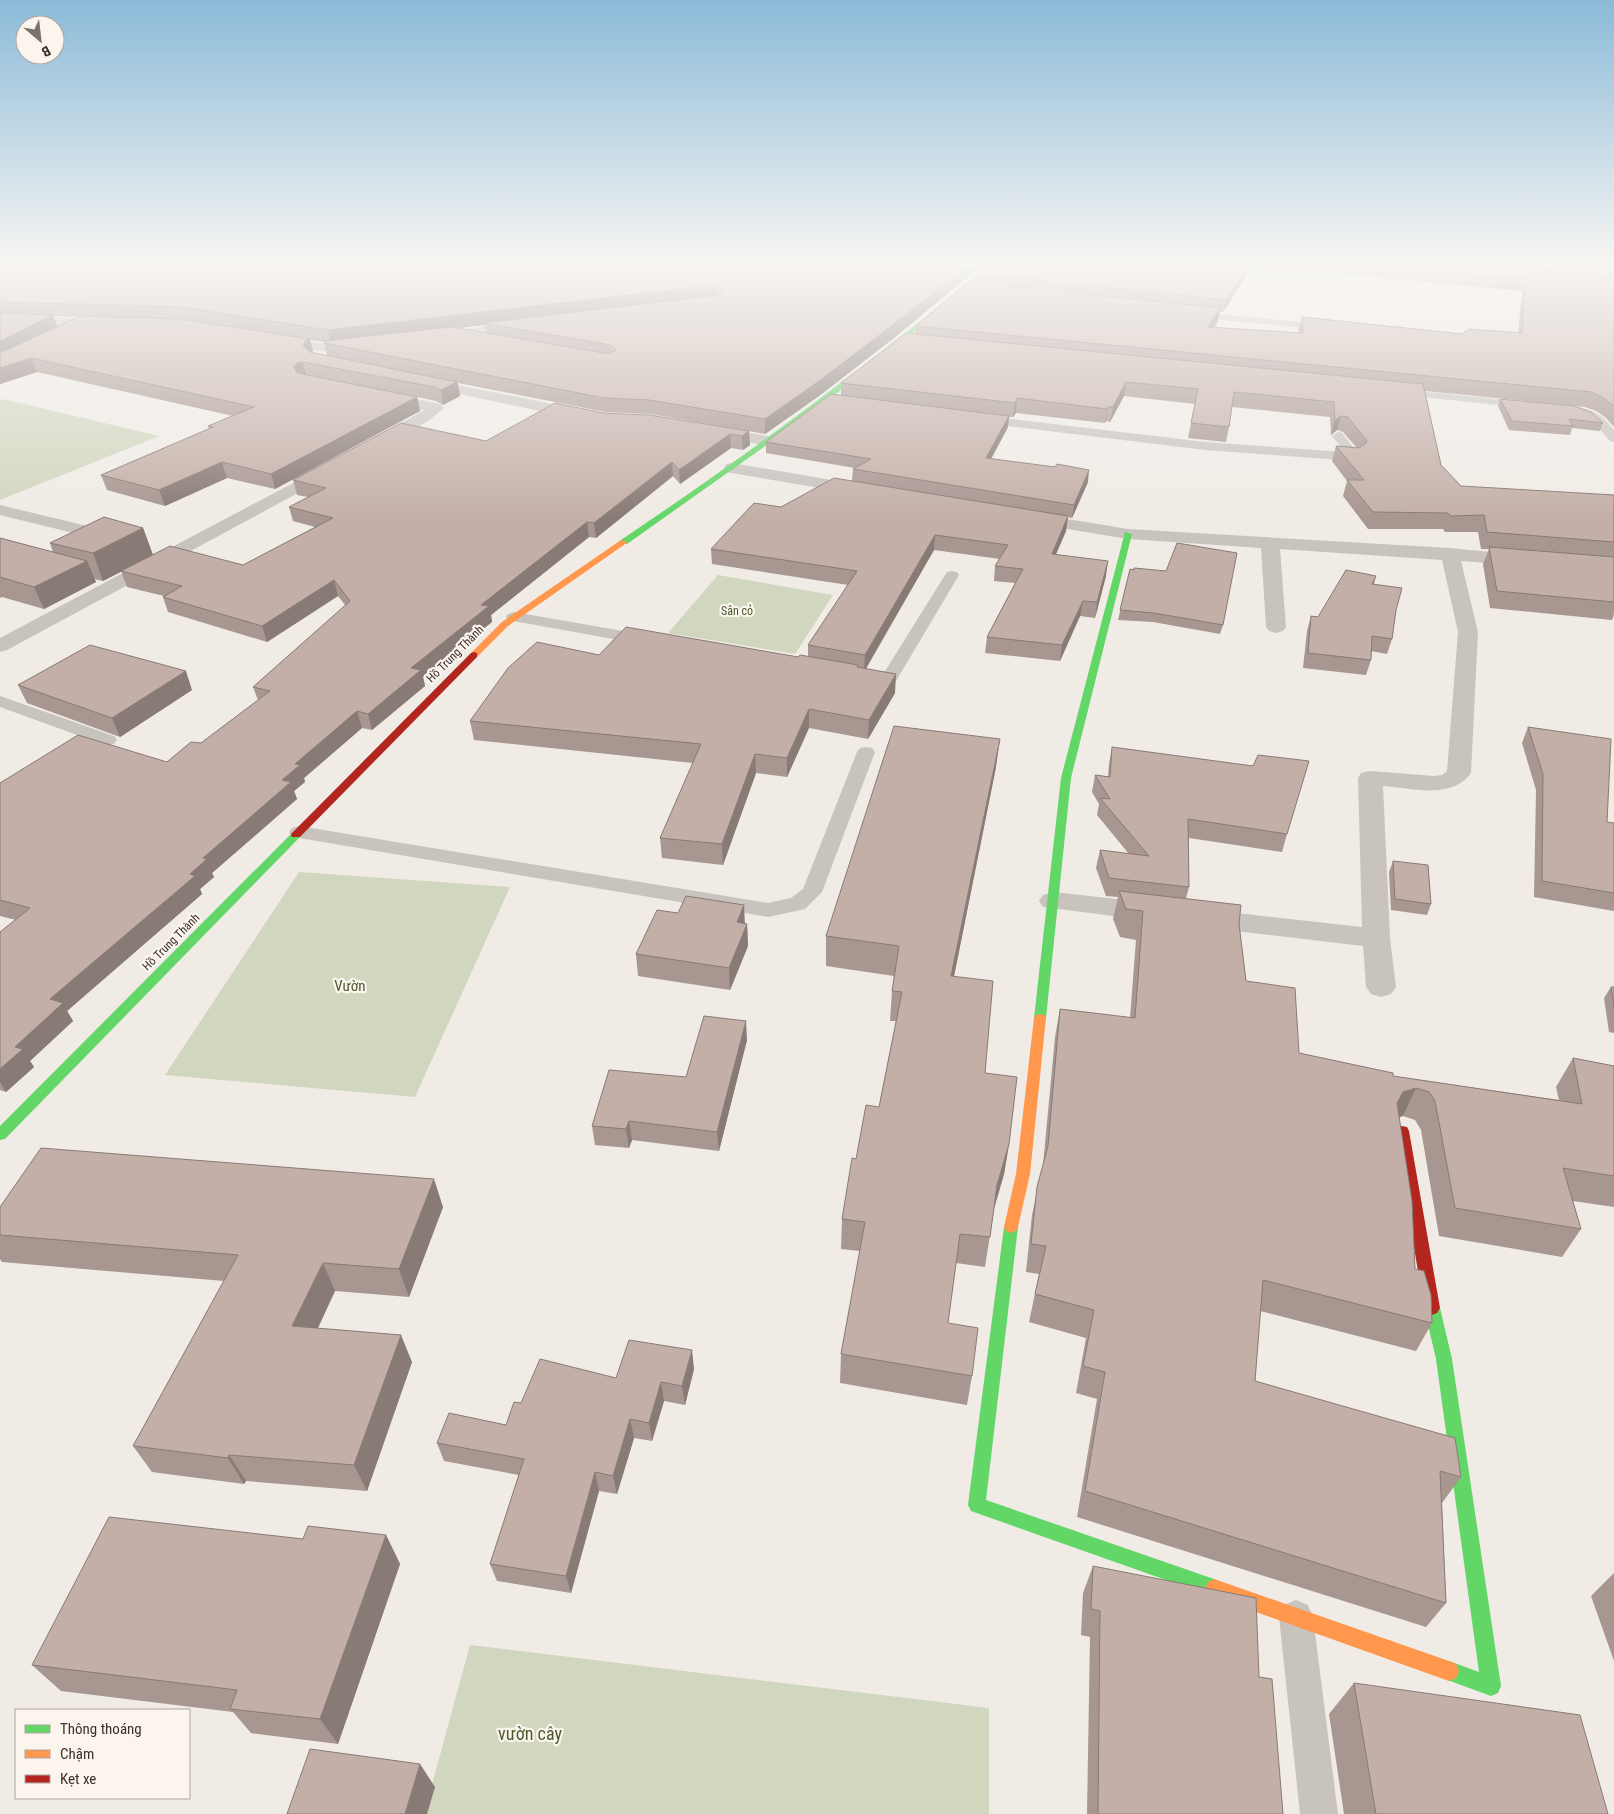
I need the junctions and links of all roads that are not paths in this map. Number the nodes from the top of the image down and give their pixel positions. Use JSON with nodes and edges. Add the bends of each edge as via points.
{"nodes":[{"id":1,"x":306,"y":350,"type":"edge"},
{"id":2,"x":355,"y":350,"type":"edge"},
{"id":3,"x":890,"y":350,"type":"edge"},
{"id":4,"x":405,"y":378,"type":"edge"},
{"id":5,"x":1382,"y":390,"type":"edge"},
{"id":6,"x":362,"y":393,"type":"edge"},
{"id":7,"x":825,"y":400,"type":"junction"},
{"id":8,"x":845,"y":403,"type":"edge"},
{"id":9,"x":1536,"y":406,"type":"edge"},
{"id":10,"x":1554,"y":407,"type":"edge"},
{"id":11,"x":595,"y":417,"type":"edge"},
{"id":12,"x":963,"y":417,"type":"edge"},
{"id":13,"x":696,"y":428,"type":"edge"},
{"id":14,"x":1338,"y":436,"type":"edge"},
{"id":15,"x":1614,"y":438,"type":"edge"},
{"id":16,"x":768,"y":441,"type":"junction"},
{"id":17,"x":360,"y":452,"type":"edge"},
{"id":18,"x":343,"y":461,"type":"edge"},
{"id":19,"x":732,"y":468,"type":"junction"},
{"id":20,"x":881,"y":494,"type":"edge"},
{"id":21,"x":0,"y":510,"type":"edge"},
{"id":22,"x":1010,"y":514,"type":"edge"},
{"id":23,"x":1128,"y":534,"type":"junction"},
{"id":24,"x":102,"y":535,"type":"edge"},
{"id":25,"x":1270,"y":543,"type":"junction"},
{"id":26,"x":1450,"y":554,"type":"junction"},
{"id":27,"x":1544,"y":561,"type":"edge"},
{"id":28,"x":952,"y":575,"type":"dead end"},
{"id":29,"x":514,"y":617,"type":"junction"},
{"id":30,"x":1276,"y":628,"type":"dead end"},
{"id":31,"x":662,"y":643,"type":"edge"},
{"id":32,"x":0,"y":646,"type":"edge"},
{"id":33,"x":848,"y":676,"type":"edge"},
{"id":34,"x":0,"y":701,"type":"edge"},
{"id":35,"x":108,"y":740,"type":"dead end"},
{"id":36,"x":866,"y":752,"type":"dead end"},
{"id":37,"x":299,"y":832,"type":"junction"},
{"id":38,"x":1053,"y":901,"type":"junction"},
{"id":39,"x":1376,"y":938,"type":"junction"},
{"id":40,"x":1381,"y":986,"type":"dead end"},
{"id":41,"x":1402,"y":1131,"type":"edge"},
{"id":42,"x":0,"y":1135,"type":"edge"},
{"id":43,"x":1296,"y":1617,"type":"junction"},
{"id":44,"x":1319,"y":1814,"type":"edge"}],
"edges":[{"from":1,"to":2,"type":"street","via":[[330,356]]},
{"from":3,"to":7,"type":"street","name":"Hồ Trung Thành"},
{"from":4,"to":11,"type":"street"},
{"from":5,"to":9,"type":"lane"},
{"from":6,"to":17,"type":"street","via":[[436,408],[422,419]]},
{"from":7,"to":8,"type":"lane"},
{"from":7,"to":16,"type":"street","name":"Hồ Trung Thành"},
{"from":10,"to":15,"type":"lane","via":[[1597,415]]},
{"from":12,"to":14,"type":"lane","via":[[1205,446],[1355,457]]},
{"from":13,"to":16,"type":"street"},
{"from":16,"to":19,"type":"street","name":"Hồ Trung Thành"},
{"from":18,"to":32,"type":"street"},
{"from":19,"to":20,"type":"street"},
{"from":19,"to":29,"type":"street","name":"Hồ Trung Thành"},
{"from":21,"to":24,"type":"street"},
{"from":22,"to":23,"type":"street"},
{"from":23,"to":25,"type":"street"},
{"from":23,"to":38,"type":"street","via":[[1066,778]]},
{"from":25,"to":26,"type":"street"},
{"from":25,"to":30,"type":"street"},
{"from":26,"to":27,"type":"street"},
{"from":26,"to":39,"type":"street","via":[[1468,632],[1459,773],[1449,781],[1434,783],[1370,778]]},
{"from":28,"to":33,"type":"lane","via":[[887,682]]},
{"from":29,"to":31,"type":"lane"},
{"from":29,"to":37,"type":"street","name":"Hồ Trung Thành"},
{"from":34,"to":35,"type":"lane"},
{"from":36,"to":37,"type":"lane","via":[[812,892],[798,904],[768,910]]},
{"from":37,"to":42,"type":"street","name":"Hồ Trung Thành"},
{"from":38,"to":39,"type":"street"},
{"from":38,"to":43,"type":"street","via":[[1023,1174],[1012,1215],[977,1505]]},
{"from":39,"to":40,"type":"street"},
{"from":41,"to":43,"type":"street","via":[[1428,1293],[1444,1359],[1491,1686]]},
{"from":43,"to":44,"type":"lane"}]}
